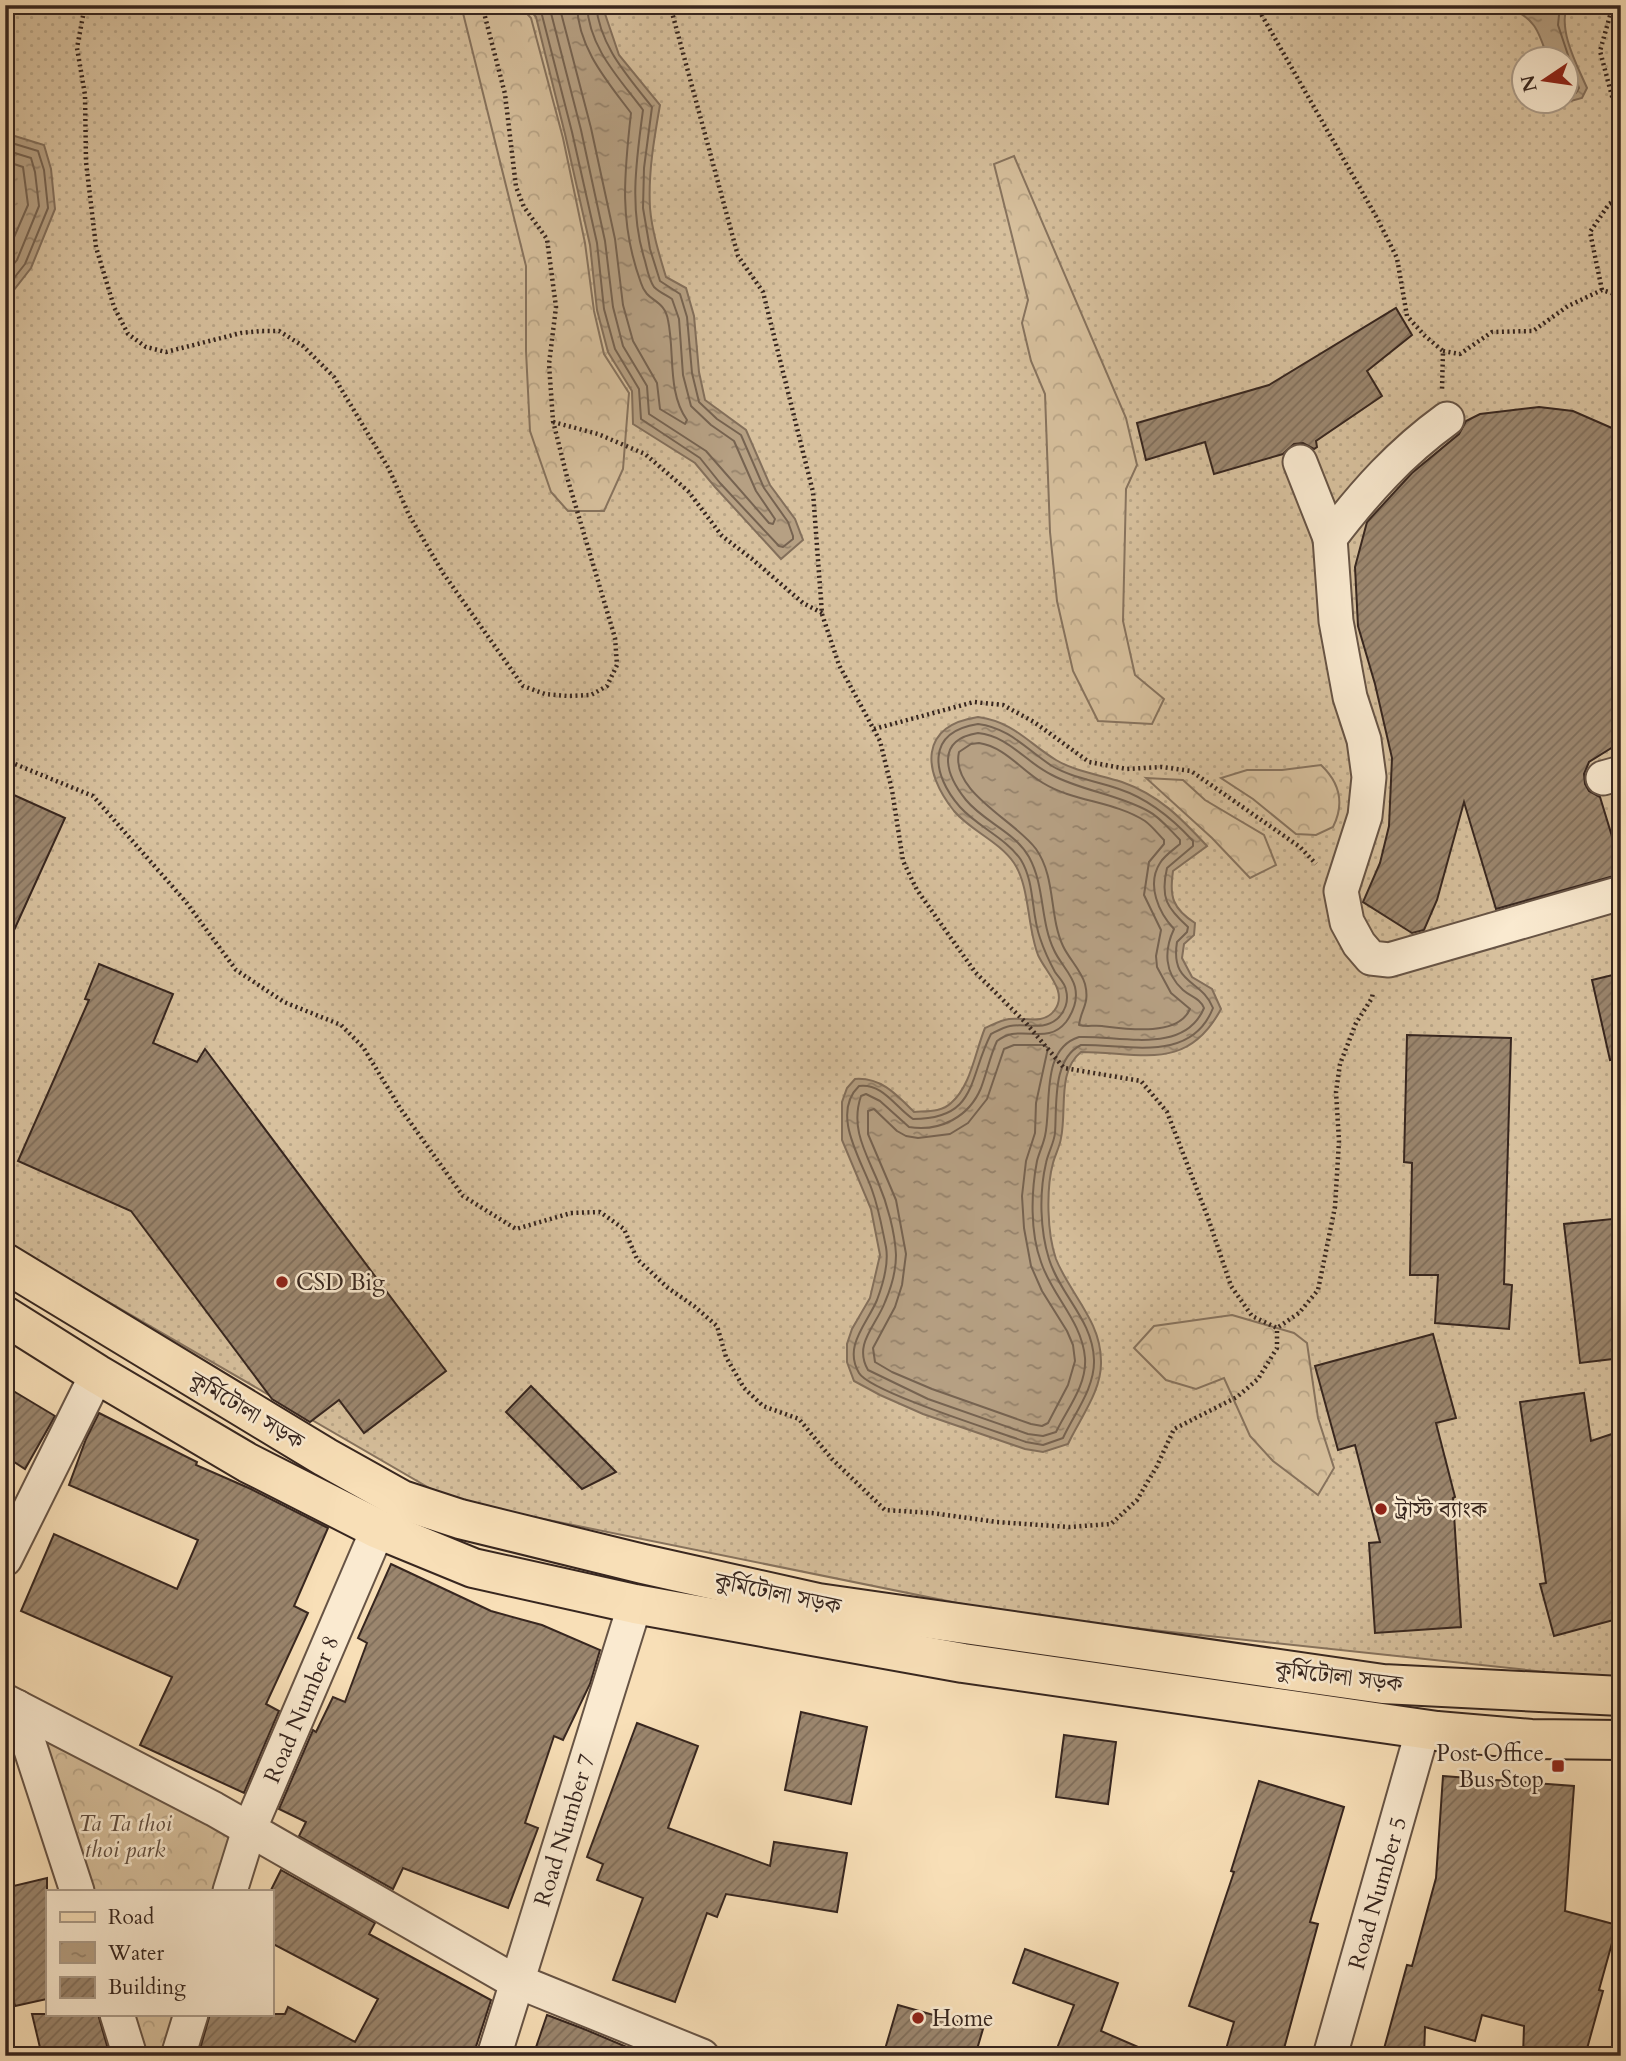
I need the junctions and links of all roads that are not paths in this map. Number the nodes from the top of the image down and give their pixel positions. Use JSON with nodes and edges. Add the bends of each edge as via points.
{"nodes":[{"id":1,"x":1447,"y":419,"type":"road end"},
{"id":2,"x":1300,"y":462,"type":"dead end"},
{"id":3,"x":1330,"y":538,"type":"junction"},
{"id":4,"x":1621,"y":893,"type":"edge"},
{"id":5,"x":5,"y":1263,"type":"edge"},
{"id":6,"x":5,"y":1316,"type":"edge"},
{"id":7,"x":97,"y":1374,"type":"junction"},
{"id":8,"x":378,"y":1529,"type":"junction"},
{"id":9,"x":5,"y":1559,"type":"edge"},
{"id":10,"x":635,"y":1604,"type":"junction"},
{"id":11,"x":1621,"y":1696,"type":"edge"},
{"id":12,"x":11,"y":1704,"type":"edge"},
{"id":13,"x":1423,"y":1729,"type":"junction"},
{"id":14,"x":1621,"y":1740,"type":"edge"},
{"id":15,"x":249,"y":1830,"type":"junction"},
{"id":16,"x":77,"y":1890,"type":"edge"},
{"id":17,"x":230,"y":1890,"type":"edge"},
{"id":18,"x":517,"y":1980,"type":"junction"},
{"id":19,"x":118,"y":2016,"type":"edge"},
{"id":20,"x":190,"y":2016,"type":"edge"},
{"id":21,"x":130,"y":2056,"type":"edge"},
{"id":22,"x":178,"y":2056,"type":"edge"},
{"id":23,"x":494,"y":2056,"type":"edge"},
{"id":24,"x":702,"y":2056,"type":"edge"},
{"id":25,"x":1330,"y":2056,"type":"edge"}],
"edges":[{"from":1,"to":3,"type":"street","via":[[1405,452]]},
{"from":2,"to":3,"type":"street"},
{"from":3,"to":4,"type":"street","via":[[1336,621],[1350,697],[1364,740],[1368,777],[1365,816],[1341,891],[1347,922],[1359,944],[1371,958],[1388,960]]},
{"from":5,"to":11,"type":"main road","name":"কুর্মিটোলা সড়ক","via":[[325,1457],[402,1500],[460,1519],[818,1603],[1383,1684]]},
{"from":6,"to":7,"type":"main road","name":"কুর্মিটোলা সড়ক"},
{"from":7,"to":8,"type":"main road","name":"কুর্মিটোলা সড়ক","via":[[248,1463]]},
{"from":7,"to":9,"type":"street"},
{"from":8,"to":10,"type":"main road","name":"কুর্মিটোলা সড়ক","via":[[472,1568]]},
{"from":8,"to":15,"type":"street","name":"Road Number 8"},
{"from":10,"to":13,"type":"main road","name":"কুর্মিটোলা সড়ক","via":[[962,1662]]},
{"from":10,"to":18,"type":"street","name":"Road Number 7"},
{"from":12,"to":15,"type":"street"},
{"from":12,"to":16,"type":"street"},
{"from":13,"to":14,"type":"main road","name":"কুর্মিটোলা সড়ক","via":[[1531,1739]]},
{"from":13,"to":25,"type":"street","name":"Road Number 5"},
{"from":15,"to":17,"type":"street","name":"Road Number 8"},
{"from":15,"to":18,"type":"street"},
{"from":18,"to":23,"type":"street","name":"Road Number 7"},
{"from":18,"to":24,"type":"street"},
{"from":19,"to":21,"type":"street"},
{"from":20,"to":22,"type":"street"}]}
